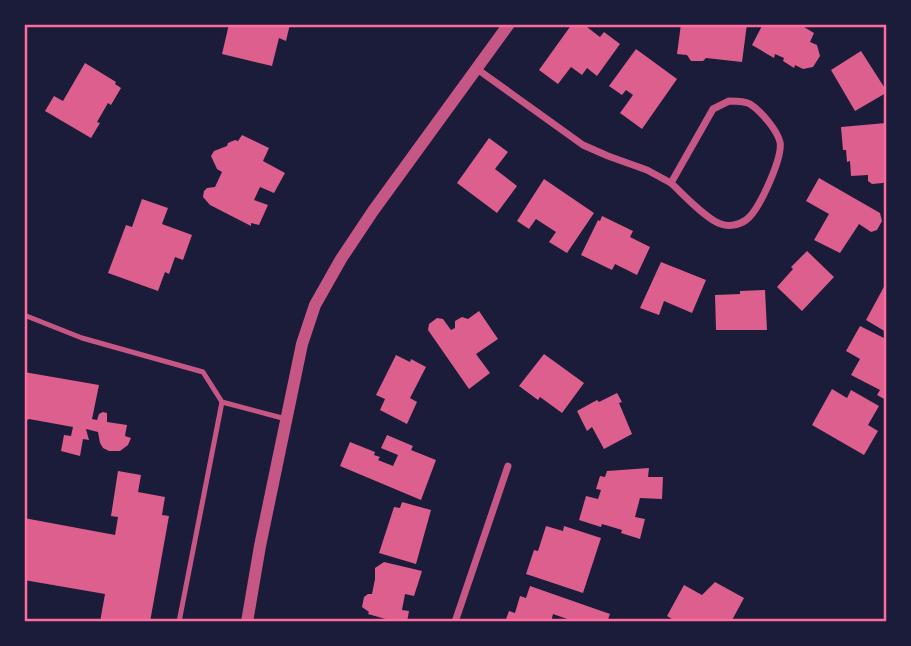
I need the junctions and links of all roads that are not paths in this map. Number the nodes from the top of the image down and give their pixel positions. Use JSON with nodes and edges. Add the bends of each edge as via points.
{"nodes":[{"id":1,"x":509,"y":24,"type":"edge"},
{"id":2,"x":477,"y":69,"type":"junction"},
{"id":3,"x":671,"y":183,"type":"junction"},
{"id":4,"x":24,"y":315,"type":"edge"},
{"id":5,"x":222,"y":402,"type":"junction"},
{"id":6,"x":286,"y":419,"type":"junction"},
{"id":7,"x":508,"y":466,"type":"dead end"},
{"id":8,"x":179,"y":621,"type":"edge"},
{"id":9,"x":247,"y":621,"type":"edge"},
{"id":10,"x":455,"y":621,"type":"edge"}],
"edges":[{"from":1,"to":2,"type":"street"},
{"from":2,"to":3,"type":"street","via":[[583,145]]},
{"from":2,"to":6,"type":"street","via":[[373,211],[315,305]]},
{"from":3,"to":3,"type":"street","via":[[713,109],[729,101],[749,103],[777,133],[778,159],[757,208],[740,224],[720,224]]},
{"from":4,"to":5,"type":"lane","via":[[82,338],[202,372]]},
{"from":5,"to":6,"type":"lane"},
{"from":5,"to":8,"type":"lane"},
{"from":6,"to":9,"type":"street"},
{"from":7,"to":10,"type":"street"}]}
